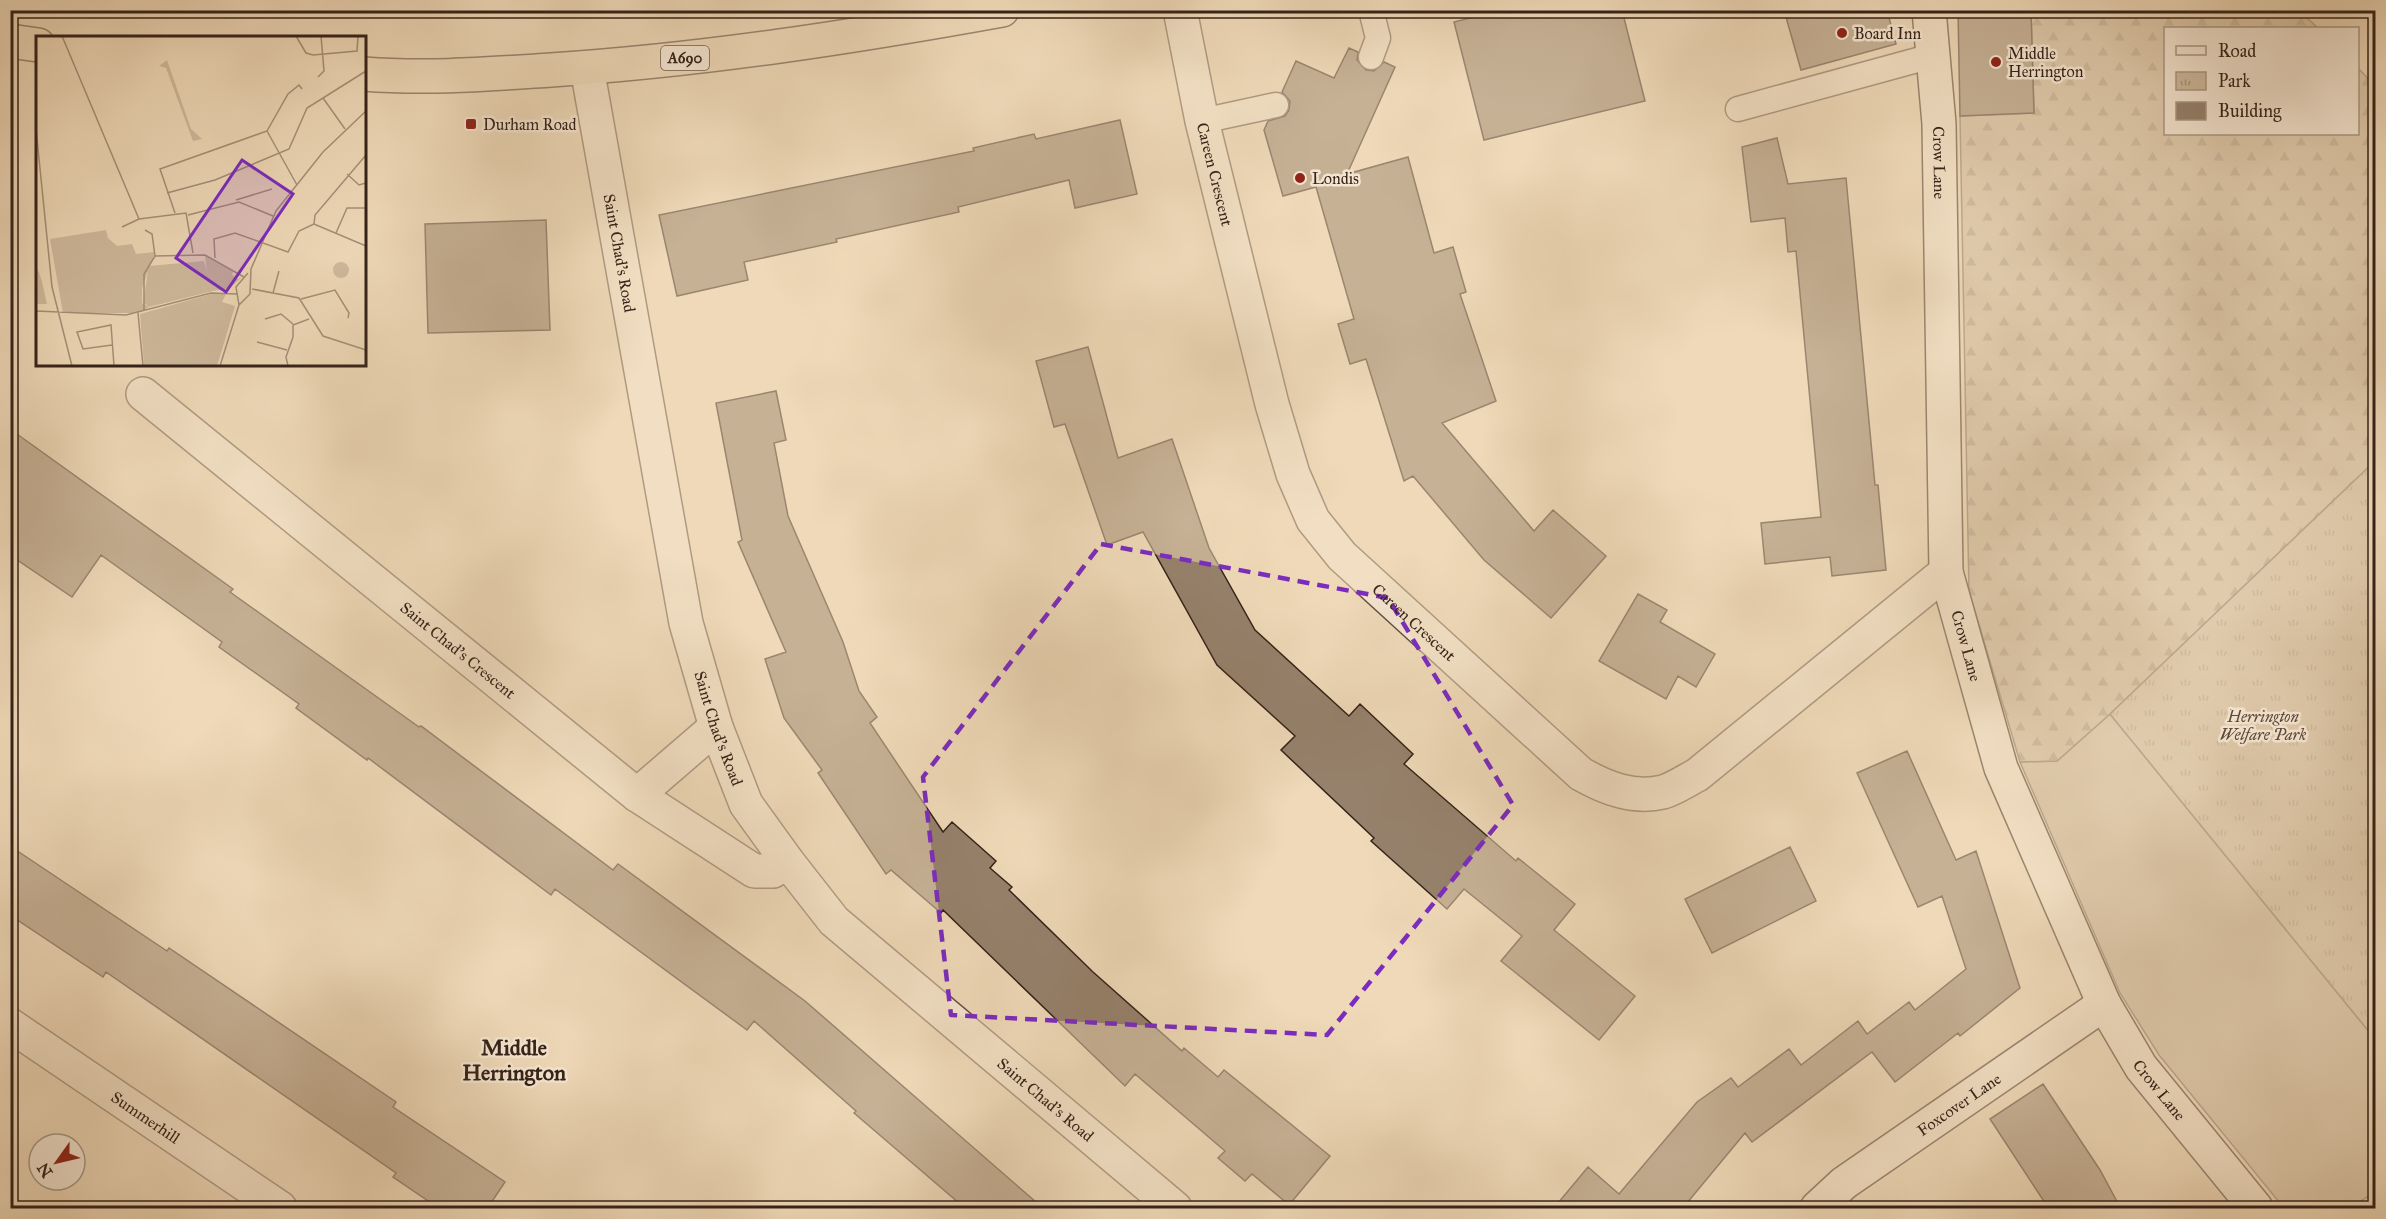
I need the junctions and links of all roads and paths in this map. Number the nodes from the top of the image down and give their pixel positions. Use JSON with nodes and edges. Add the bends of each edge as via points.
{"nodes":[{"id":1,"x":1002,"y":10,"type":"edge"},
{"id":2,"x":1180,"y":10,"type":"edge"},
{"id":3,"x":1371,"y":10,"type":"edge"},
{"id":4,"x":1929,"y":10,"type":"edge"},
{"id":5,"x":10,"y":41,"type":"edge"},
{"id":6,"x":36,"y":45,"type":"edge"},
{"id":7,"x":1932,"y":56,"type":"junction"},
{"id":8,"x":1371,"y":57,"type":"dead end"},
{"id":9,"x":587,"y":68,"type":"junction"},
{"id":10,"x":366,"y":74,"type":"edge"},
{"id":11,"x":1276,"y":105,"type":"dead end"},
{"id":12,"x":1738,"y":109,"type":"dead end"},
{"id":13,"x":1202,"y":121,"type":"junction"},
{"id":14,"x":143,"y":394,"type":"dead end"},
{"id":15,"x":1946,"y":572,"type":"junction"},
{"id":16,"x":716,"y":727,"type":"junction"},
{"id":17,"x":637,"y":795,"type":"junction"},
{"id":18,"x":787,"y":861,"type":"junction"},
{"id":19,"x":2104,"y":1004,"type":"junction"},
{"id":20,"x":10,"y":1025,"type":"edge"},
{"id":21,"x":280,"y":1209,"type":"edge"},
{"id":22,"x":1175,"y":1209,"type":"edge"},
{"id":23,"x":1817,"y":1209,"type":"edge"},
{"id":24,"x":2256,"y":1209,"type":"edge"}],
"edges":[{"from":1,"to":9,"type":"highway","number":"A690","via":[[746,52]]},
{"from":2,"to":13,"type":"street","name":"Careen Crescent"},
{"from":3,"to":8,"type":"lane","via":[[1378,38]]},
{"from":4,"to":7,"type":"street","name":"Crow Lane"},
{"from":5,"to":6,"type":"highway"},
{"from":7,"to":12,"type":"lane"},
{"from":7,"to":15,"type":"street","name":"Crow Lane","via":[[1939,124]]},
{"from":9,"to":10,"type":"highway","number":"A690","via":[[471,75]]},
{"from":9,"to":16,"type":"street","name":"Saint Chad's Road","via":[[686,623]]},
{"from":11,"to":13,"type":"lane"},
{"from":13,"to":15,"type":"street","name":"Careen Crescent","via":[[1272,404],[1293,474],[1313,520],[1342,556],[1581,774],[1606,788],[1633,794],[1663,792],[1697,775]]},
{"from":14,"to":17,"type":"street","name":"Saint Chad's Crescent"},
{"from":15,"to":19,"type":"street","name":"Crow Lane","via":[[2001,768]]},
{"from":16,"to":17,"type":"street"},
{"from":16,"to":18,"type":"street","name":"Saint Chad's Road","via":[[747,804]]},
{"from":17,"to":18,"type":"street","name":"Saint Chad's Crescent","via":[[754,871],[773,871]]},
{"from":18,"to":22,"type":"street","name":"Saint Chad's Road","via":[[834,921]]},
{"from":19,"to":23,"type":"street","name":"Foxcover Lane","via":[[1844,1183]]},
{"from":19,"to":24,"type":"street","name":"Crow Lane","via":[[2141,1066]]},
{"from":20,"to":21,"type":"street","name":"Summerhill"}]}
